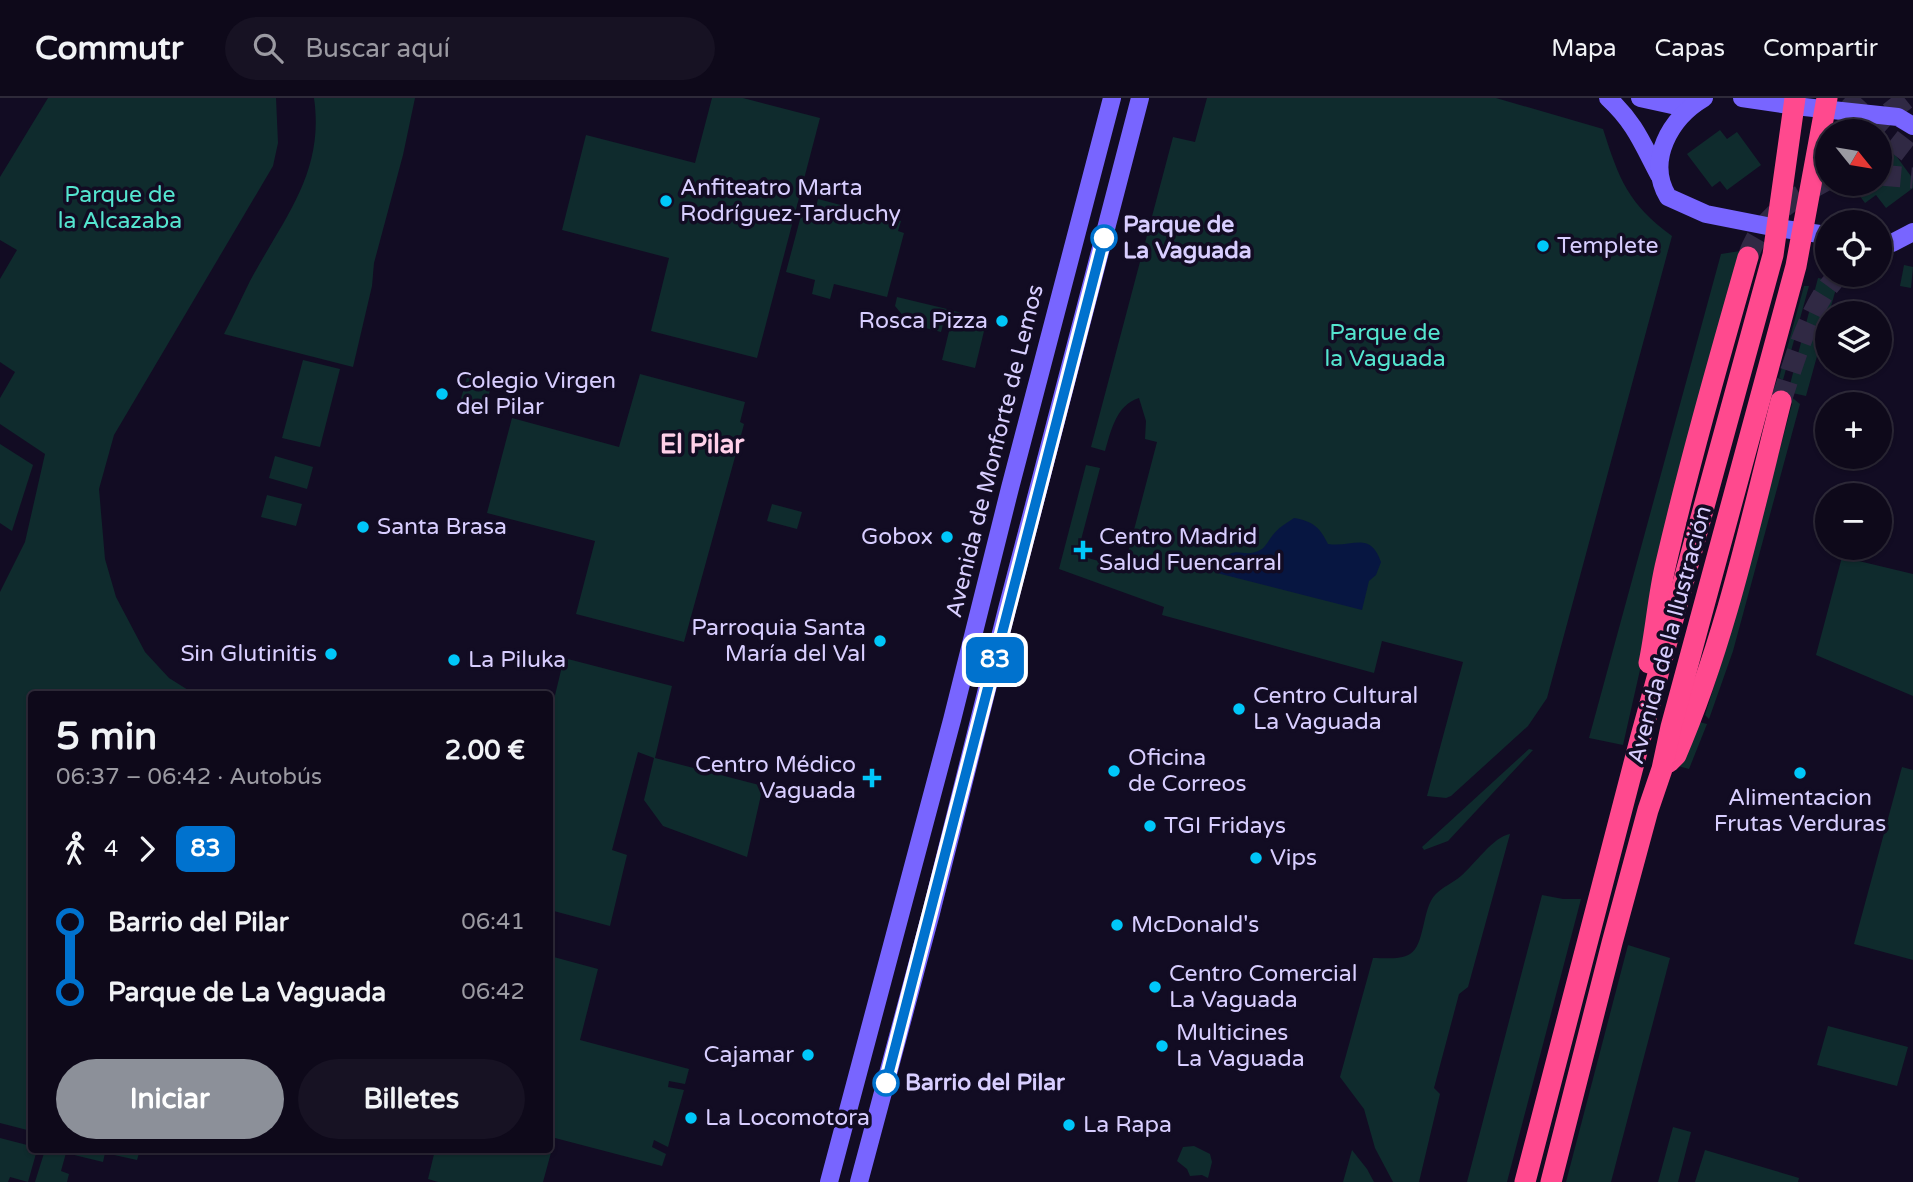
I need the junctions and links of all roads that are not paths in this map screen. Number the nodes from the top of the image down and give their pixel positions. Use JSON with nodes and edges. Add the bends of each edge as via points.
{"nodes":[{"id":1,"x":1112,"y":98,"type":"edge"},
{"id":2,"x":1140,"y":98,"type":"edge"},
{"id":3,"x":1608,"y":98,"type":"edge"},
{"id":4,"x":1640,"y":98,"type":"edge"},
{"id":5,"x":1742,"y":98,"type":"edge"},
{"id":6,"x":1700,"y":100,"type":"edge"},
{"id":7,"x":1795,"y":102,"type":"edge"},
{"id":8,"x":1826,"y":103,"type":"edge"},
{"id":9,"x":1913,"y":126,"type":"edge"},
{"id":10,"x":1658,"y":175,"type":"junction"},
{"id":11,"x":1777,"y":228,"type":"junction"},
{"id":12,"x":1804,"y":232,"type":"junction"},
{"id":13,"x":1913,"y":232,"type":"edge"},
{"id":14,"x":1815,"y":233,"type":"edge"},
{"id":15,"x":1892,"y":243,"type":"edge"},
{"id":16,"x":1748,"y":257,"type":"tunnel mouth"},
{"id":17,"x":1781,"y":401,"type":"tunnel mouth"},
{"id":18,"x":1640,"y":740,"type":"junction"},
{"id":19,"x":1662,"y":769,"type":"junction"},
{"id":20,"x":829,"y":1182,"type":"edge"},
{"id":21,"x":859,"y":1182,"type":"edge"},
{"id":22,"x":1525,"y":1182,"type":"edge"},
{"id":23,"x":1551,"y":1182,"type":"edge"}],
"edges":[{"from":1,"to":20,"type":"street","name":"Avenida de Monforte de Lemos"},
{"from":2,"to":21,"type":"street"},
{"from":3,"to":10,"type":"street","via":[[1637,130]]},
{"from":4,"to":6,"type":"street","via":[[1672,105]]},
{"from":5,"to":7,"type":"street"},
{"from":6,"to":10,"type":"street","via":[[1668,134]]},
{"from":7,"to":8,"type":"street"},
{"from":7,"to":11,"type":"highway","name":"Avenida de la Ilustración"},
{"from":8,"to":9,"type":"street","via":[[1898,117]]},
{"from":8,"to":12,"type":"highway","name":"Avenida de la Ilustración"},
{"from":10,"to":11,"type":"street","via":[[1668,197],[1688,206]]},
{"from":11,"to":12,"type":"street"},
{"from":11,"to":18,"type":"highway","name":"Avenida de la Ilustración"},
{"from":12,"to":14,"type":"street"},
{"from":12,"to":19,"type":"highway","name":"Avenida de la Ilustración"},
{"from":13,"to":15,"type":"street"},
{"from":16,"to":18,"type":"highway","via":[[1665,567],[1641,695]]},
{"from":17,"to":19,"type":"highway","via":[[1707,678],[1676,755]]},
{"from":18,"to":22,"type":"highway","name":"Avenida de la Ilustración"},
{"from":19,"to":23,"type":"highway","name":"Avenida de la Ilustración"}]}
